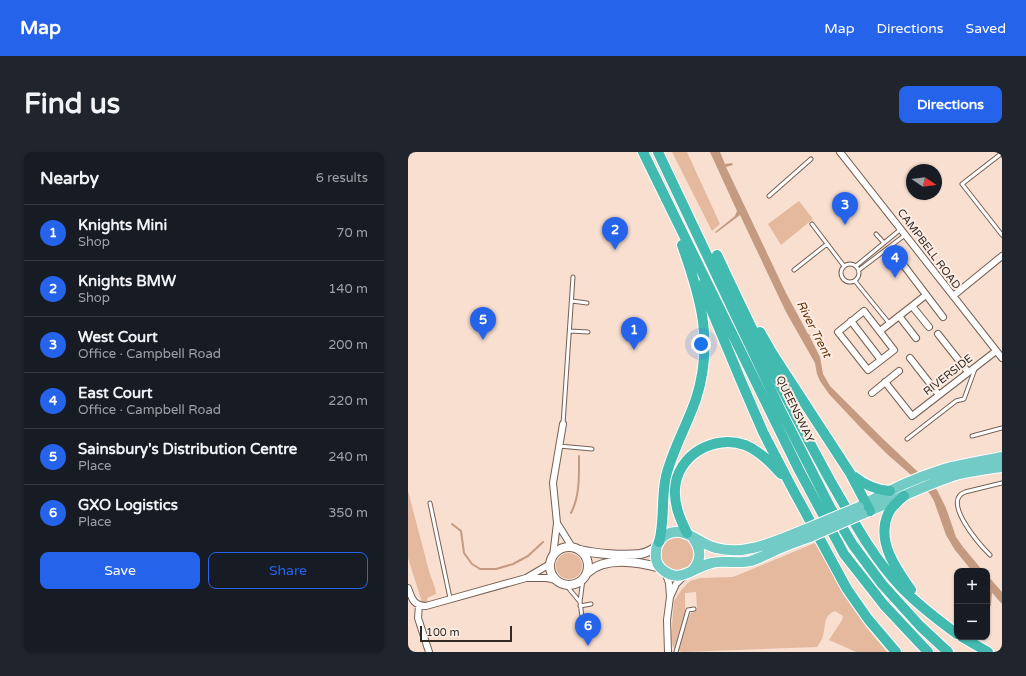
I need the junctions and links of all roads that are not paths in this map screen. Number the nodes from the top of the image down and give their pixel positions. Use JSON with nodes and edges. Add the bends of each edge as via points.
{"nodes":[{"id":1,"x":643,"y":152,"type":"edge"},
{"id":2,"x":658,"y":152,"type":"edge"},
{"id":3,"x":840,"y":152,"type":"edge"},
{"id":4,"x":1002,"y":153,"type":"edge"},
{"id":5,"x":811,"y":159,"type":"dead end"},
{"id":6,"x":679,"y":194,"type":"junction"},
{"id":7,"x":664,"y":196,"type":"junction"},
{"id":8,"x":770,"y":196,"type":"dead end"},
{"id":9,"x":812,"y":224,"type":"dead end"},
{"id":10,"x":901,"y":228,"type":"junction"},
{"id":11,"x":876,"y":234,"type":"dead end"},
{"id":12,"x":906,"y":234,"type":"junction"},
{"id":13,"x":1002,"y":235,"type":"edge"},
{"id":14,"x":884,"y":243,"type":"junction"},
{"id":15,"x":828,"y":244,"type":"junction"},
{"id":16,"x":717,"y":255,"type":"junction"},
{"id":17,"x":1002,"y":256,"type":"edge"},
{"id":18,"x":902,"y":263,"type":"dead end"},
{"id":19,"x":844,"y":266,"type":"junction"},
{"id":20,"x":856,"y":266,"type":"junction"},
{"id":21,"x":794,"y":270,"type":"dead end"},
{"id":22,"x":859,"y":270,"type":"junction"},
{"id":23,"x":573,"y":277,"type":"dead end"},
{"id":24,"x":855,"y":281,"type":"junction"},
{"id":25,"x":926,"y":295,"type":"junction"},
{"id":26,"x":953,"y":296,"type":"junction"},
{"id":27,"x":572,"y":301,"type":"junction"},
{"id":28,"x":587,"y":303,"type":"dead end"},
{"id":29,"x":912,"y":306,"type":"junction"},
{"id":30,"x":899,"y":316,"type":"junction"},
{"id":31,"x":943,"y":317,"type":"dead end"},
{"id":32,"x":851,"y":321,"type":"junction"},
{"id":33,"x":890,"y":323,"type":"junction"},
{"id":34,"x":928,"y":327,"type":"dead end"},
{"id":35,"x":570,"y":331,"type":"junction"},
{"id":36,"x":880,"y":331,"type":"junction"},
{"id":37,"x":588,"y":332,"type":"dead end"},
{"id":38,"x":938,"y":334,"type":"dead end"},
{"id":39,"x":916,"y":338,"type":"dead end"},
{"id":40,"x":996,"y":350,"type":"junction"},
{"id":41,"x":910,"y":358,"type":"dead end"},
{"id":42,"x":1002,"y":358,"type":"edge"},
{"id":43,"x":881,"y":360,"type":"junction"},
{"id":44,"x":976,"y":366,"type":"junction"},
{"id":45,"x":899,"y":371,"type":"dead end"},
{"id":46,"x":968,"y":372,"type":"junction"},
{"id":47,"x":886,"y":382,"type":"junction"},
{"id":48,"x":872,"y":393,"type":"dead end"},
{"id":49,"x":939,"y":395,"type":"junction"},
{"id":50,"x":563,"y":424,"type":"joint"},
{"id":51,"x":1002,"y":428,"type":"edge"},
{"id":52,"x":972,"y":436,"type":"dead end"},
{"id":53,"x":907,"y":439,"type":"dead end"},
{"id":54,"x":559,"y":446,"type":"junction"},
{"id":55,"x":592,"y":449,"type":"dead end"},
{"id":56,"x":1002,"y":457,"type":"edge"},
{"id":57,"x":1002,"y":467,"type":"edge"},
{"id":58,"x":850,"y":473,"type":"junction"},
{"id":59,"x":1002,"y":483,"type":"edge"},
{"id":60,"x":791,"y":486,"type":"junction"},
{"id":61,"x":890,"y":491,"type":"junction"},
{"id":62,"x":904,"y":492,"type":"junction"},
{"id":63,"x":430,"y":504,"type":"dead end"},
{"id":64,"x":864,"y":508,"type":"junction"},
{"id":65,"x":557,"y":523,"type":"junction"},
{"id":66,"x":808,"y":533,"type":"junction"},
{"id":67,"x":690,"y":536,"type":"junction"},
{"id":68,"x":658,"y":544,"type":"junction"},
{"id":69,"x":576,"y":549,"type":"junction"},
{"id":70,"x":990,"y":555,"type":"dead end"},
{"id":71,"x":552,"y":560,"type":"junction"},
{"id":72,"x":663,"y":570,"type":"junction"},
{"id":73,"x":690,"y":572,"type":"junction"},
{"id":74,"x":585,"y":576,"type":"junction"},
{"id":75,"x":526,"y":578,"type":"junction"},
{"id":76,"x":556,"y":580,"type":"junction"},
{"id":77,"x":566,"y":585,"type":"junction"},
{"id":78,"x":408,"y":588,"type":"edge"},
{"id":79,"x":670,"y":597,"type":"junction"},
{"id":80,"x":450,"y":598,"type":"junction"},
{"id":81,"x":580,"y":604,"type":"junction"},
{"id":82,"x":591,"y":604,"type":"dead end"},
{"id":83,"x":419,"y":605,"type":"junction"},
{"id":84,"x":925,"y":608,"type":"junction"},
{"id":85,"x":694,"y":609,"type":"dead end"},
{"id":86,"x":583,"y":624,"type":"dead end"},
{"id":87,"x":954,"y":632,"type":"edge"},
{"id":88,"x":967,"y":640,"type":"edge"},
{"id":89,"x":429,"y":652,"type":"edge"},
{"id":90,"x":668,"y":652,"type":"edge"},
{"id":91,"x":676,"y":652,"type":"edge"},
{"id":92,"x":896,"y":652,"type":"edge"},
{"id":93,"x":928,"y":652,"type":"edge"},
{"id":94,"x":948,"y":652,"type":"edge"},
{"id":95,"x":988,"y":652,"type":"edge"}],
"edges":[{"from":1,"to":7,"type":"highway","name":"QUEENSWAY"},
{"from":2,"to":6,"type":"highway","name":"QUEENSWAY"},
{"from":3,"to":10,"type":"street","name":"CAMPBELL ROAD"},
{"from":4,"to":13,"type":"lane","via":[[962,184]]},
{"from":5,"to":8,"type":"lane"},
{"from":6,"to":16,"type":"highway"},
{"from":6,"to":94,"type":"highway","name":"QUEENSWAY","via":[[780,409],[853,546],[914,620]]},
{"from":7,"to":60,"type":"highway","via":[[741,381]]},
{"from":7,"to":68,"type":"highway","via":[[698,292],[704,323],[704,348],[696,398],[666,478]]},
{"from":7,"to":93,"type":"highway","name":"QUEENSWAY","via":[[799,470],[844,554],[884,605]]},
{"from":9,"to":15,"type":"lane"},
{"from":10,"to":12,"type":"street","name":"CAMPBELL ROAD"},
{"from":10,"to":14,"type":"lane"},
{"from":11,"to":14,"type":"lane"},
{"from":12,"to":22,"type":"lane"},
{"from":12,"to":26,"type":"street","name":"CAMPBELL ROAD"},
{"from":14,"to":20,"type":"lane"},
{"from":15,"to":19,"type":"lane"},
{"from":15,"to":21,"type":"lane"},
{"from":16,"to":58,"type":"highway","via":[[772,353]]},
{"from":16,"to":84,"type":"highway","via":[[806,437],[858,527],[901,587]]},
{"from":17,"to":26,"type":"street"},
{"from":18,"to":25,"type":"street"},
{"from":19,"to":20,"type":"lane"},
{"from":19,"to":24,"type":"lane","via":[[841,271],[842,277],[846,282]]},
{"from":20,"to":22,"type":"lane"},
{"from":22,"to":24,"type":"lane","via":[[859,276]]},
{"from":23,"to":27,"type":"lane"},
{"from":24,"to":33,"type":"lane"},
{"from":25,"to":29,"type":"street"},
{"from":25,"to":31,"type":"street"},
{"from":26,"to":40,"type":"street","name":"CAMPBELL ROAD"},
{"from":27,"to":28,"type":"lane"},
{"from":27,"to":35,"type":"lane"},
{"from":29,"to":30,"type":"street"},
{"from":29,"to":34,"type":"street"},
{"from":30,"to":33,"type":"street"},
{"from":30,"to":39,"type":"street"},
{"from":32,"to":36,"type":"street","via":[[864,311]]},
{"from":32,"to":43,"type":"street"},
{"from":32,"to":43,"type":"street","via":[[838,332],[868,370]]},
{"from":33,"to":36,"type":"street"},
{"from":35,"to":37,"type":"lane"},
{"from":35,"to":50,"type":"lane"},
{"from":36,"to":43,"type":"street","via":[[894,350]]},
{"from":38,"to":46,"type":"street"},
{"from":40,"to":42,"type":"street","name":"CAMPBELL ROAD"},
{"from":40,"to":44,"type":"street","name":"RIVERSIDE"},
{"from":41,"to":49,"type":"street"},
{"from":44,"to":46,"type":"street","name":"RIVERSIDE"},
{"from":44,"to":53,"type":"lane","via":[[964,399],[956,401]]},
{"from":45,"to":47,"type":"street"},
{"from":46,"to":49,"type":"street","name":"RIVERSIDE"},
{"from":47,"to":48,"type":"street"},
{"from":47,"to":49,"type":"street","name":"RIVERSIDE","via":[[912,416]]},
{"from":50,"to":54,"type":"street"},
{"from":51,"to":52,"type":"lane"},
{"from":54,"to":55,"type":"lane"},
{"from":54,"to":65,"type":"street","via":[[553,483]]},
{"from":56,"to":62,"type":"main road","via":[[929,474]]},
{"from":57,"to":62,"type":"main road","via":[[959,475]]},
{"from":58,"to":61,"type":"highway","via":[[867,486]]},
{"from":58,"to":64,"type":"highway"},
{"from":59,"to":70,"type":"lane","via":[[961,493],[958,498],[957,504],[969,531]]},
{"from":60,"to":67,"type":"highway","via":[[762,455],[745,445],[732,442],[709,445],[689,458],[682,468],[675,489],[678,515]]},
{"from":60,"to":92,"type":"highway","via":[[847,589]]},
{"from":61,"to":62,"type":"main road"},
{"from":61,"to":64,"type":"main road"},
{"from":62,"to":64,"type":"main road"},
{"from":62,"to":84,"type":"highway","via":[[888,514],[884,542],[904,581]]},
{"from":63,"to":80,"type":"lane"},
{"from":64,"to":66,"type":"main road","bridge":true},
{"from":65,"to":69,"type":"street"},
{"from":65,"to":71,"type":"street"},
{"from":66,"to":67,"type":"main road","via":[[742,550],[715,548]]},
{"from":66,"to":73,"type":"main road","via":[[751,561],[713,562]]},
{"from":67,"to":68,"type":"main road","via":[[673,532]]},
{"from":67,"to":73,"type":"main road","via":[[699,547],[700,556],[697,565]]},
{"from":68,"to":69,"type":"street","via":[[650,551],[640,554],[603,554]]},
{"from":68,"to":72,"type":"main road","via":[[656,559]]},
{"from":69,"to":71,"type":"street","via":[[561,549]]},
{"from":69,"to":74,"type":"street","via":[[588,560]]},
{"from":71,"to":75,"type":"street"},
{"from":71,"to":76,"type":"street","via":[[551,572]]},
{"from":72,"to":73,"type":"main road","via":[[675,576]]},
{"from":72,"to":74,"type":"street","via":[[634,562],[603,564],[593,568]]},
{"from":72,"to":79,"type":"street","via":[[669,583]]},
{"from":73,"to":79,"type":"street","via":[[676,584]]},
{"from":74,"to":77,"type":"street","via":[[577,584]]},
{"from":74,"to":81,"type":"lane"},
{"from":75,"to":76,"type":"street"},
{"from":75,"to":80,"type":"street"},
{"from":76,"to":77,"type":"street"},
{"from":77,"to":81,"type":"lane"},
{"from":78,"to":83,"type":"street","via":[[414,602]]},
{"from":79,"to":90,"type":"street","via":[[667,620]]},
{"from":80,"to":83,"type":"street","via":[[426,606]]},
{"from":81,"to":82,"type":"lane"},
{"from":81,"to":86,"type":"lane"},
{"from":83,"to":89,"type":"street","via":[[418,618]]},
{"from":84,"to":87,"type":"highway"},
{"from":85,"to":91,"type":"lane","via":[[688,610]]},
{"from":88,"to":95,"type":"highway"}]}
